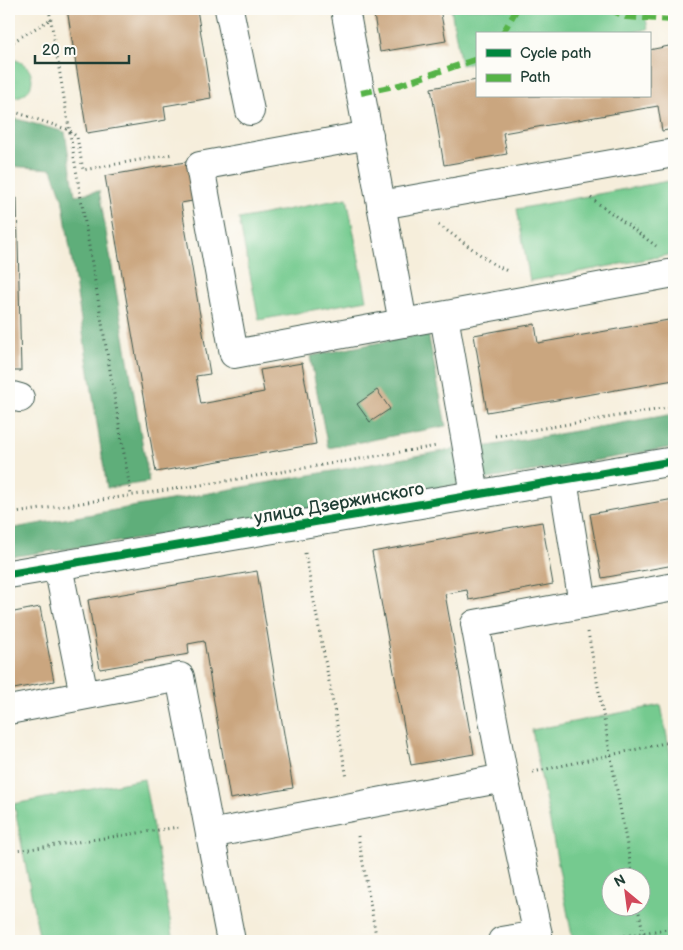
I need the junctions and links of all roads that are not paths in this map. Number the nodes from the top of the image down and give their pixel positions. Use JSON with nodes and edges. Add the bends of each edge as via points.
{"nodes":[{"id":1,"x":229,"y":9,"type":"edge"},
{"id":2,"x":345,"y":9,"type":"edge"},
{"id":3,"x":250,"y":111,"type":"dead end"},
{"id":4,"x":368,"y":135,"type":"junction"},
{"id":5,"x":674,"y":153,"type":"edge"},
{"id":6,"x":394,"y":203,"type":"junction"},
{"id":7,"x":674,"y":273,"type":"edge"},
{"id":8,"x":444,"y":316,"type":"junction"},
{"id":9,"x":403,"y":323,"type":"junction"},
{"id":10,"x":674,"y":461,"type":"edge"},
{"id":11,"x":563,"y":480,"type":"junction"},
{"id":12,"x":476,"y":494,"type":"junction"},
{"id":13,"x":58,"y":566,"type":"junction"},
{"id":14,"x":9,"y":574,"type":"edge"},
{"id":15,"x":674,"y":587,"type":"edge"},
{"id":16,"x":583,"y":604,"type":"junction"},
{"id":17,"x":84,"y":695,"type":"junction"},
{"id":18,"x":9,"y":710,"type":"edge"},
{"id":19,"x":504,"y":778,"type":"junction"},
{"id":20,"x":209,"y":828,"type":"junction"},
{"id":21,"x":538,"y":938,"type":"edge"},
{"id":22,"x":231,"y":941,"type":"edge"},
{"id":23,"x":502,"y":941,"type":"edge"}],
"edges":[{"from":1,"to":3,"type":"street"},
{"from":2,"to":4,"type":"street"},
{"from":4,"to":6,"type":"street"},
{"from":4,"to":9,"type":"street","via":[[200,166],[234,354]]},
{"from":5,"to":6,"type":"street"},
{"from":6,"to":9,"type":"street"},
{"from":7,"to":8,"type":"street"},
{"from":8,"to":9,"type":"street"},
{"from":8,"to":12,"type":"street"},
{"from":10,"to":11,"type":"street","name":"улица Дзержинского"},
{"from":11,"to":12,"type":"street","name":"улица Дзержинского"},
{"from":11,"to":16,"type":"street"},
{"from":12,"to":13,"type":"street","name":"улица Дзержинского"},
{"from":13,"to":14,"type":"street","name":"улица Дзержинского"},
{"from":13,"to":17,"type":"street"},
{"from":15,"to":16,"type":"street"},
{"from":16,"to":19,"type":"street","via":[[475,624]]},
{"from":17,"to":18,"type":"street"},
{"from":17,"to":20,"type":"street","via":[[180,677]]},
{"from":19,"to":20,"type":"street","via":[[352,807]]},
{"from":19,"to":21,"type":"street"},
{"from":20,"to":22,"type":"street"},
{"from":21,"to":23,"type":"street"}]}
